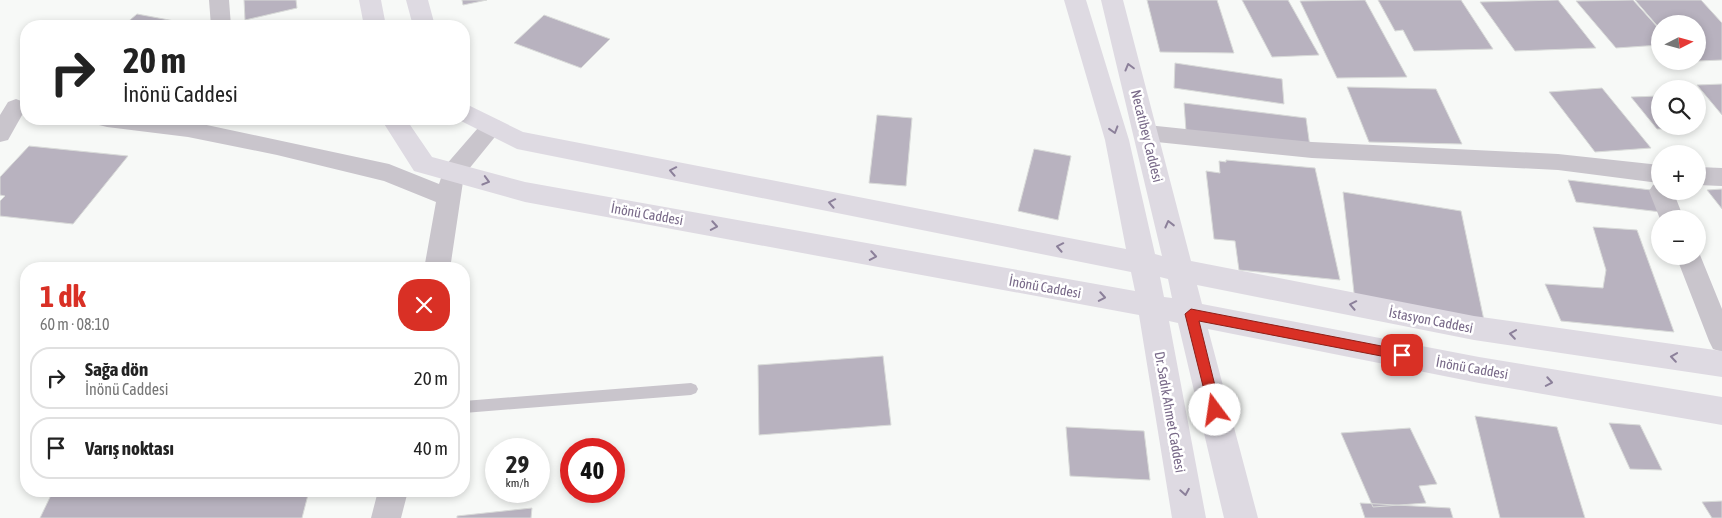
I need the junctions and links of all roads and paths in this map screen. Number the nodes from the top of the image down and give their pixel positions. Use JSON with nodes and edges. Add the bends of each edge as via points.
{"nodes":[{"id":1,"x":219,"y":0,"type":"edge"},
{"id":2,"x":370,"y":0,"type":"edge"},
{"id":3,"x":417,"y":0,"type":"edge"},
{"id":4,"x":1075,"y":0,"type":"edge"},
{"id":5,"x":1112,"y":0,"type":"edge"},
{"id":6,"x":221,"y":20,"type":"edge"},
{"id":7,"x":374,"y":20,"type":"edge"},
{"id":8,"x":422,"y":20,"type":"edge"},
{"id":9,"x":14,"y":106,"type":"edge"},
{"id":10,"x":470,"y":115,"type":"edge"},
{"id":11,"x":195,"y":125,"type":"edge"},
{"id":12,"x":398,"y":125,"type":"edge"},
{"id":13,"x":492,"y":127,"type":"junction"},
{"id":14,"x":1147,"y":133,"type":"junction"},
{"id":15,"x":0,"y":134,"type":"edge"},
{"id":16,"x":1706,"y":176,"type":"edge"},
{"id":17,"x":1722,"y":177,"type":"edge"},
{"id":18,"x":1651,"y":180,"type":"edge"},
{"id":19,"x":451,"y":184,"type":"junction"},
{"id":20,"x":438,"y":262,"type":"edge"},
{"id":21,"x":1142,"y":264,"type":"junction"},
{"id":22,"x":1692,"y":265,"type":"edge"},
{"id":23,"x":1181,"y":272,"type":"junction"},
{"id":24,"x":1152,"y":306,"type":"junction"},
{"id":25,"x":1191,"y":314,"type":"junction"},
{"id":26,"x":1722,"y":340,"type":"edge"},
{"id":27,"x":1722,"y":364,"type":"edge"},
{"id":28,"x":691,"y":389,"type":"dead end"},
{"id":29,"x":470,"y":407,"type":"edge"},
{"id":30,"x":1722,"y":411,"type":"edge"},
{"id":31,"x":391,"y":497,"type":"edge"},
{"id":32,"x":386,"y":518,"type":"edge"},
{"id":33,"x":1190,"y":518,"type":"edge"},
{"id":34,"x":1241,"y":518,"type":"edge"}],
"edges":[{"from":1,"to":6,"type":"street"},
{"from":2,"to":7,"type":"main road"},
{"from":3,"to":8,"type":"main road"},
{"from":4,"to":21,"type":"main road","one_way":true,"via":[[1117,140]]},
{"from":14,"to":5,"type":"main road","name":"Necatibey Caddesi","one_way":true},
{"from":9,"to":15,"type":"street"},
{"from":10,"to":13,"type":"main road"},
{"from":11,"to":19,"type":"street","via":[[389,173]]},
{"from":12,"to":19,"type":"main road","name":"İnönü Caddesi","via":[[424,164]]},
{"from":13,"to":19,"type":"street"},
{"from":21,"to":13,"type":"main road","one_way":true,"via":[[517,140]]},
{"from":14,"to":18,"type":"street","via":[[1312,150],[1558,162]]},
{"from":23,"to":14,"type":"main road","name":"Necatibey Caddesi","one_way":true},
{"from":16,"to":17,"type":"street"},
{"from":19,"to":20,"type":"street"},
{"from":19,"to":24,"type":"main road","name":"İnönü Caddesi","one_way":true,"via":[[524,192]]},
{"from":21,"to":23,"type":"main road","name":"İstasyon Caddesi"},
{"from":21,"to":24,"type":"main road","name":"Dr. Sadık Ahmet Caddesi"},
{"from":22,"to":26,"type":"street"},
{"from":23,"to":25,"type":"main road","name":"Necatibey Caddesi"},
{"from":27,"to":23,"type":"main road","name":"İstasyon Caddesi","one_way":true,"via":[[1474,328]]},
{"from":24,"to":25,"type":"main road","name":"İnönü Caddesi"},
{"from":24,"to":33,"type":"main road","name":"Dr. Sadık Ahmet Caddesi","one_way":true},
{"from":25,"to":30,"type":"main road","name":"İnönü Caddesi","one_way":true,"via":[[1469,368]]},
{"from":25,"to":34,"type":"main road"},
{"from":28,"to":29,"type":"lane"},
{"from":31,"to":32,"type":"street"}]}
